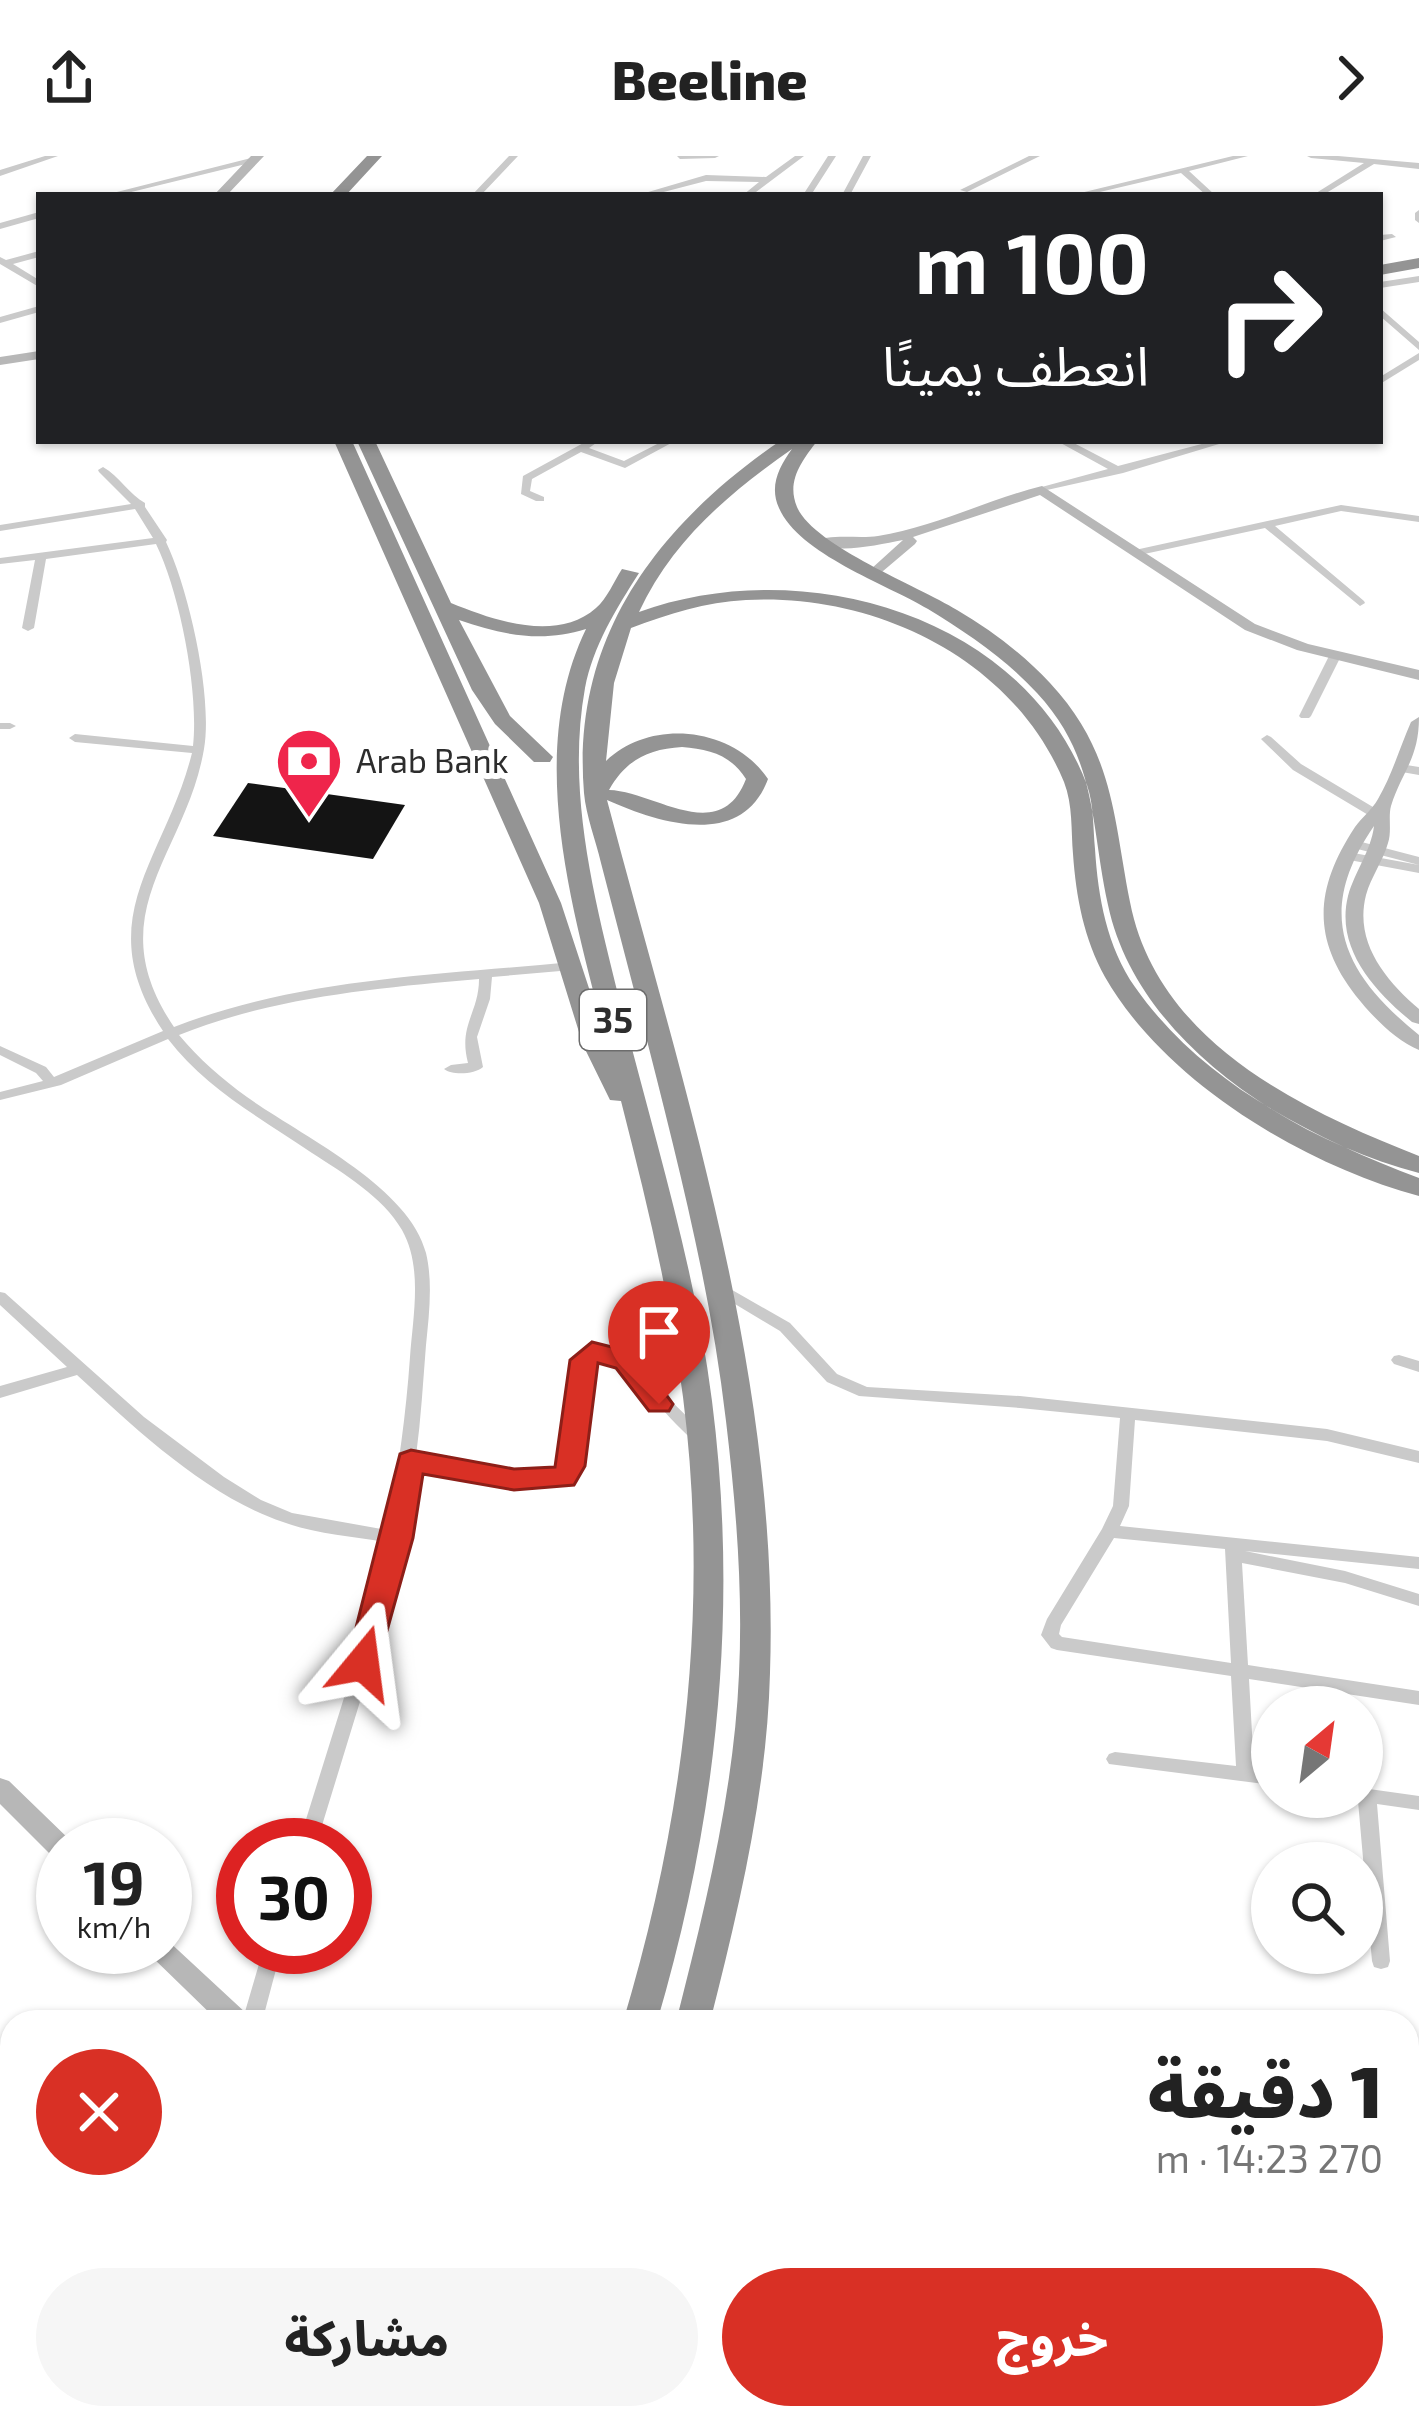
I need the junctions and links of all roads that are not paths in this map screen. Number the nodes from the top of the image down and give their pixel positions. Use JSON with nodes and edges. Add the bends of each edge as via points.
{"nodes":[{"id":1,"x":55,"y":156,"type":"edge"},
{"id":2,"x":375,"y":156,"type":"edge"},
{"id":3,"x":396,"y":156,"type":"edge"},
{"id":4,"x":514,"y":156,"type":"edge"},
{"id":5,"x":715,"y":156,"type":"edge"},
{"id":6,"x":800,"y":156,"type":"edge"},
{"id":7,"x":832,"y":156,"type":"edge"},
{"id":8,"x":864,"y":156,"type":"edge"},
{"id":9,"x":1036,"y":156,"type":"edge"},
{"id":10,"x":1244,"y":156,"type":"edge"},
{"id":11,"x":1311,"y":156,"type":"edge"},
{"id":12,"x":1404,"y":156,"type":"edge"},
{"id":13,"x":0,"y":158,"type":"edge"},
{"id":14,"x":257,"y":158,"type":"edge"},
{"id":15,"x":680,"y":158,"type":"edge"},
{"id":16,"x":1373,"y":162,"type":"junction"},
{"id":17,"x":1390,"y":164,"type":"junction"},
{"id":18,"x":1419,"y":166,"type":"edge"},
{"id":19,"x":1182,"y":170,"type":"junction"},
{"id":20,"x":4,"y":171,"type":"edge"},
{"id":21,"x":768,"y":180,"type":"junction"},
{"id":22,"x":964,"y":190,"type":"dead end"},
{"id":23,"x":121,"y":192,"type":"edge"},
{"id":24,"x":223,"y":192,"type":"edge"},
{"id":25,"x":341,"y":192,"type":"edge"},
{"id":26,"x":362,"y":192,"type":"edge"},
{"id":27,"x":479,"y":192,"type":"edge"},
{"id":28,"x":652,"y":192,"type":"edge"},
{"id":29,"x":751,"y":192,"type":"edge"},
{"id":30,"x":809,"y":192,"type":"edge"},
{"id":31,"x":848,"y":192,"type":"edge"},
{"id":32,"x":1089,"y":192,"type":"edge"},
{"id":33,"x":1208,"y":192,"type":"edge"},
{"id":34,"x":1322,"y":192,"type":"edge"},
{"id":35,"x":36,"y":216,"type":"edge"},
{"id":36,"x":0,"y":226,"type":"edge"},
{"id":37,"x":36,"y":255,"type":"edge"},
{"id":38,"x":1419,"y":259,"type":"edge"},
{"id":39,"x":3,"y":262,"type":"edge"},
{"id":40,"x":1383,"y":265,"type":"edge"},
{"id":41,"x":1419,"y":279,"type":"edge"},
{"id":42,"x":36,"y":282,"type":"edge"},
{"id":43,"x":1383,"y":285,"type":"edge"},
{"id":44,"x":36,"y":310,"type":"edge"},
{"id":45,"x":1383,"y":317,"type":"edge"},
{"id":46,"x":0,"y":320,"type":"edge"},
{"id":47,"x":1419,"y":351,"type":"edge"},
{"id":48,"x":36,"y":359,"type":"edge"},
{"id":49,"x":0,"y":364,"type":"edge"},
{"id":50,"x":1383,"y":379,"type":"edge"},
{"id":51,"x":344,"y":444,"type":"edge"},
{"id":52,"x":367,"y":444,"type":"edge"},
{"id":53,"x":588,"y":444,"type":"edge"},
{"id":54,"x":664,"y":444,"type":"edge"},
{"id":55,"x":767,"y":444,"type":"edge"},
{"id":56,"x":788,"y":444,"type":"edge"},
{"id":57,"x":806,"y":444,"type":"edge"},
{"id":58,"x":1068,"y":444,"type":"edge"},
{"id":59,"x":1201,"y":444,"type":"edge"},
{"id":60,"x":579,"y":448,"type":"junction"},
{"id":61,"x":103,"y":470,"type":"dead end"},
{"id":62,"x":1119,"y":470,"type":"junction"},
{"id":63,"x":1042,"y":490,"type":"junction"},
{"id":64,"x":540,"y":499,"type":"dead end"},
{"id":65,"x":141,"y":505,"type":"junction"},
{"id":66,"x":1419,"y":519,"type":"edge"},
{"id":67,"x":1268,"y":525,"type":"junction"},
{"id":68,"x":0,"y":528,"type":"edge"},
{"id":69,"x":919,"y":533,"type":"junction"},
{"id":70,"x":162,"y":540,"type":"junction"},
{"id":71,"x":820,"y":542,"type":"junction"},
{"id":72,"x":1135,"y":553,"type":"junction"},
{"id":73,"x":41,"y":556,"type":"junction"},
{"id":74,"x":0,"y":561,"type":"edge"},
{"id":75,"x":876,"y":572,"type":"junction"},
{"id":76,"x":1360,"y":603,"type":"dead end"},
{"id":77,"x":442,"y":606,"type":"junction"},
{"id":78,"x":612,"y":618,"type":"junction"},
{"id":79,"x":28,"y":628,"type":"dead end"},
{"id":80,"x":466,"y":655,"type":"junction"},
{"id":81,"x":1335,"y":656,"type":"junction"},
{"id":82,"x":1419,"y":674,"type":"edge"},
{"id":83,"x":587,"y":683,"type":"junction"},
{"id":84,"x":1305,"y":716,"type":"dead end"},
{"id":85,"x":1419,"y":722,"type":"edge"},
{"id":86,"x":75,"y":738,"type":"dead end"},
{"id":87,"x":1267,"y":739,"type":"dead end"},
{"id":88,"x":199,"y":750,"type":"junction"},
{"id":89,"x":542,"y":757,"type":"dead end"},
{"id":90,"x":1400,"y":768,"type":"junction"},
{"id":91,"x":1419,"y":772,"type":"edge"},
{"id":92,"x":604,"y":795,"type":"junction"},
{"id":93,"x":1380,"y":814,"type":"junction"},
{"id":94,"x":1351,"y":850,"type":"junction"},
{"id":95,"x":1375,"y":855,"type":"junction"},
{"id":96,"x":1419,"y":865,"type":"edge"},
{"id":97,"x":1102,"y":950,"type":"junction"},
{"id":98,"x":1135,"y":954,"type":"junction"},
{"id":99,"x":572,"y":966,"type":"junction"},
{"id":100,"x":485,"y":974,"type":"junction"},
{"id":101,"x":1419,"y":1018,"type":"edge"},
{"id":102,"x":171,"y":1030,"type":"junction"},
{"id":103,"x":1419,"y":1044,"type":"edge"},
{"id":104,"x":0,"y":1050,"type":"edge"},
{"id":105,"x":451,"y":1069,"type":"dead end"},
{"id":106,"x":51,"y":1082,"type":"junction"},
{"id":107,"x":0,"y":1096,"type":"edge"},
{"id":108,"x":636,"y":1116,"type":"junction"},
{"id":109,"x":1378,"y":1150,"type":"junction"},
{"id":110,"x":1419,"y":1152,"type":"edge"},
{"id":111,"x":1419,"y":1165,"type":"edge"},
{"id":112,"x":1419,"y":1189,"type":"edge"},
{"id":113,"x":720,"y":1288,"type":"junction"},
{"id":114,"x":0,"y":1298,"type":"edge"},
{"id":115,"x":753,"y":1307,"type":"junction"},
{"id":116,"x":728,"y":1324,"type":"junction"},
{"id":117,"x":1399,"y":1360,"type":"dead end"},
{"id":118,"x":1419,"y":1366,"type":"edge"},
{"id":119,"x":80,"y":1369,"type":"junction"},
{"id":120,"x":0,"y":1392,"type":"edge"},
{"id":121,"x":698,"y":1404,"type":"junction"},
{"id":122,"x":665,"y":1410,"type":"junction"},
{"id":123,"x":1128,"y":1414,"type":"junction"},
{"id":124,"x":702,"y":1438,"type":"junction"},
{"id":125,"x":1419,"y":1457,"type":"edge"},
{"id":126,"x":411,"y":1461,"type":"junction"},
{"id":127,"x":1110,"y":1531,"type":"junction"},
{"id":128,"x":398,"y":1538,"type":"junction"},
{"id":129,"x":1233,"y":1550,"type":"junction"},
{"id":130,"x":1419,"y":1563,"type":"edge"},
{"id":131,"x":1419,"y":1600,"type":"edge"},
{"id":132,"x":1240,"y":1670,"type":"junction"},
{"id":133,"x":1419,"y":1698,"type":"edge"},
{"id":134,"x":1115,"y":1759,"type":"dead end"},
{"id":135,"x":1246,"y":1774,"type":"junction"},
{"id":136,"x":1251,"y":1775,"type":"edge"},
{"id":137,"x":0,"y":1788,"type":"edge"},
{"id":138,"x":1383,"y":1798,"type":"edge"},
{"id":139,"x":1419,"y":1803,"type":"edge"},
{"id":140,"x":315,"y":1818,"type":"edge"},
{"id":141,"x":36,"y":1823,"type":"edge"},
{"id":142,"x":187,"y":1974,"type":"edge"},
{"id":143,"x":266,"y":1974,"type":"edge"},
{"id":144,"x":225,"y":2010,"type":"edge"},
{"id":145,"x":256,"y":2010,"type":"edge"},
{"id":146,"x":644,"y":2010,"type":"edge"},
{"id":147,"x":696,"y":2010,"type":"edge"}],
"edges":[{"from":1,"to":20,"type":"street"},
{"from":2,"to":25,"type":"highway"},
{"from":3,"to":26,"type":"highway"},
{"from":4,"to":27,"type":"street"},
{"from":5,"to":15,"type":"street"},
{"from":6,"to":21,"type":"street"},
{"from":7,"to":30,"type":"street"},
{"from":8,"to":31,"type":"street"},
{"from":9,"to":22,"type":"street"},
{"from":10,"to":19,"type":"street"},
{"from":11,"to":16,"type":"street"},
{"from":12,"to":17,"type":"street"},
{"from":13,"to":20,"type":"street"},
{"from":14,"to":23,"type":"street"},
{"from":14,"to":24,"type":"street"},
{"from":16,"to":17,"type":"street"},
{"from":16,"to":34,"type":"street"},
{"from":17,"to":18,"type":"street"},
{"from":19,"to":32,"type":"street"},
{"from":19,"to":33,"type":"street"},
{"from":21,"to":28,"type":"street","via":[[690,180]]},
{"from":21,"to":29,"type":"street"},
{"from":35,"to":36,"type":"street"},
{"from":37,"to":39,"type":"street"},
{"from":38,"to":40,"type":"highway"},
{"from":39,"to":42,"type":"street"},
{"from":41,"to":43,"type":"street"},
{"from":44,"to":46,"type":"street"},
{"from":45,"to":47,"type":"street"},
{"from":47,"to":50,"type":"street"},
{"from":48,"to":49,"type":"street"},
{"from":51,"to":99,"type":"highway","number":"35"},
{"from":52,"to":77,"type":"highway"},
{"from":53,"to":60,"type":"street"},
{"from":54,"to":60,"type":"street","via":[[625,465]]},
{"from":55,"to":78,"type":"highway","via":[[660,533]]},
{"from":56,"to":78,"type":"highway","via":[[714,499]]},
{"from":57,"to":71,"type":"highway","via":[[786,470],[784,499]]},
{"from":58,"to":62,"type":"street"},
{"from":59,"to":62,"type":"street"},
{"from":60,"to":64,"type":"street","via":[[527,478],[525,492]]},
{"from":61,"to":65,"type":"street"},
{"from":62,"to":63,"type":"street"},
{"from":63,"to":69,"type":"street"},
{"from":63,"to":72,"type":"street"},
{"from":65,"to":68,"type":"street"},
{"from":65,"to":70,"type":"street"},
{"from":66,"to":67,"type":"street","via":[[1341,508]]},
{"from":67,"to":72,"type":"street"},
{"from":67,"to":76,"type":"street"},
{"from":69,"to":71,"type":"street"},
{"from":69,"to":75,"type":"street"},
{"from":70,"to":73,"type":"street"},
{"from":70,"to":88,"type":"street","via":[[184,603],[200,698]]},
{"from":71,"to":75,"type":"highway"},
{"from":72,"to":81,"type":"street","via":[[1250,627]]},
{"from":73,"to":74,"type":"street"},
{"from":73,"to":79,"type":"street"},
{"from":75,"to":98,"type":"highway","via":[[1010,656],[1084,741],[1106,796],[1119,907]]},
{"from":77,"to":78,"type":"highway","via":[[538,632]]},
{"from":77,"to":80,"type":"highway"},
{"from":78,"to":83,"type":"highway"},
{"from":78,"to":97,"type":"highway","via":[[687,598],[785,594],[880,612],[974,656],[1026,702],[1066,760],[1081,806]]},
{"from":80,"to":83,"type":"highway","via":[[496,633],[549,639],[571,654]]},
{"from":80,"to":89,"type":"highway","via":[[496,712]]},
{"from":81,"to":82,"type":"street"},
{"from":81,"to":84,"type":"street"},
{"from":83,"to":92,"type":"highway","number":"35"},
{"from":83,"to":108,"type":"highway","number":"35","via":[[569,764],[573,825]]},
{"from":85,"to":90,"type":"street"},
{"from":86,"to":88,"type":"street"},
{"from":87,"to":93,"type":"street","via":[[1298,767]]},
{"from":88,"to":102,"type":"street","via":[[137,924],[143,980]]},
{"from":90,"to":91,"type":"street"},
{"from":90,"to":93,"type":"street"},
{"from":92,"to":92,"type":"highway","via":[[619,760],[660,742],[721,748],[757,779],[742,804],[705,817],[656,814]]},
{"from":92,"to":113,"type":"highway","number":"35"},
{"from":93,"to":94,"type":"street"},
{"from":93,"to":95,"type":"street"},
{"from":94,"to":95,"type":"street"},
{"from":94,"to":103,"type":"street","via":[[1330,910],[1337,956],[1361,993]]},
{"from":95,"to":96,"type":"street"},
{"from":95,"to":101,"type":"street","via":[[1355,901],[1358,946],[1382,986]]},
{"from":97,"to":98,"type":"highway"},
{"from":97,"to":112,"type":"highway","via":[[1141,1012],[1213,1082],[1301,1139]]},
{"from":98,"to":109,"type":"highway","via":[[1185,1026],[1251,1083]]},
{"from":99,"to":100,"type":"street"},
{"from":99,"to":108,"type":"highway","number":"35","via":[[595,1045]]},
{"from":100,"to":102,"type":"street","via":[[305,994]]},
{"from":100,"to":105,"type":"street","via":[[467,1039],[476,1067]]},
{"from":102,"to":106,"type":"street"},
{"from":102,"to":126,"type":"street","via":[[254,1112],[358,1178],[407,1227],[421,1284]]},
{"from":104,"to":106,"type":"street"},
{"from":106,"to":107,"type":"street"},
{"from":108,"to":121,"type":"highway","number":"35","via":[[674,1260]]},
{"from":109,"to":110,"type":"highway"},
{"from":109,"to":111,"type":"highway"},
{"from":113,"to":115,"type":"street"},
{"from":113,"to":116,"type":"highway","number":"35"},
{"from":114,"to":119,"type":"street"},
{"from":115,"to":116,"type":"street"},
{"from":115,"to":123,"type":"street","via":[[851,1388]]},
{"from":116,"to":147,"type":"highway","number":"35","via":[[748,1470],[754,1669],[721,1913]]},
{"from":117,"to":118,"type":"street"},
{"from":119,"to":120,"type":"street"},
{"from":119,"to":128,"type":"street","via":[[251,1502],[286,1517]]},
{"from":121,"to":122,"type":"street"},
{"from":121,"to":124,"type":"highway","number":"35"},
{"from":122,"to":124,"type":"street"},
{"from":122,"to":126,"type":"street","via":[[626,1360],[595,1352],[584,1360],[563,1478],[514,1479]]},
{"from":123,"to":125,"type":"street","via":[[1348,1438]]},
{"from":123,"to":127,"type":"street","via":[[1121,1506]]},
{"from":124,"to":146,"type":"highway","number":"35","via":[[703,1709],[675,1911]]},
{"from":126,"to":128,"type":"street"},
{"from":127,"to":129,"type":"street"},
{"from":127,"to":132,"type":"street","via":[[1053,1624],[1052,1640]]},
{"from":128,"to":140,"type":"street"},
{"from":129,"to":130,"type":"street"},
{"from":129,"to":131,"type":"street"},
{"from":129,"to":132,"type":"street"},
{"from":132,"to":133,"type":"street"},
{"from":132,"to":135,"type":"street"},
{"from":134,"to":135,"type":"street"},
{"from":135,"to":136,"type":"street"},
{"from":137,"to":141,"type":"street"},
{"from":138,"to":139,"type":"street"},
{"from":142,"to":144,"type":"street"},
{"from":143,"to":145,"type":"street"}]}
